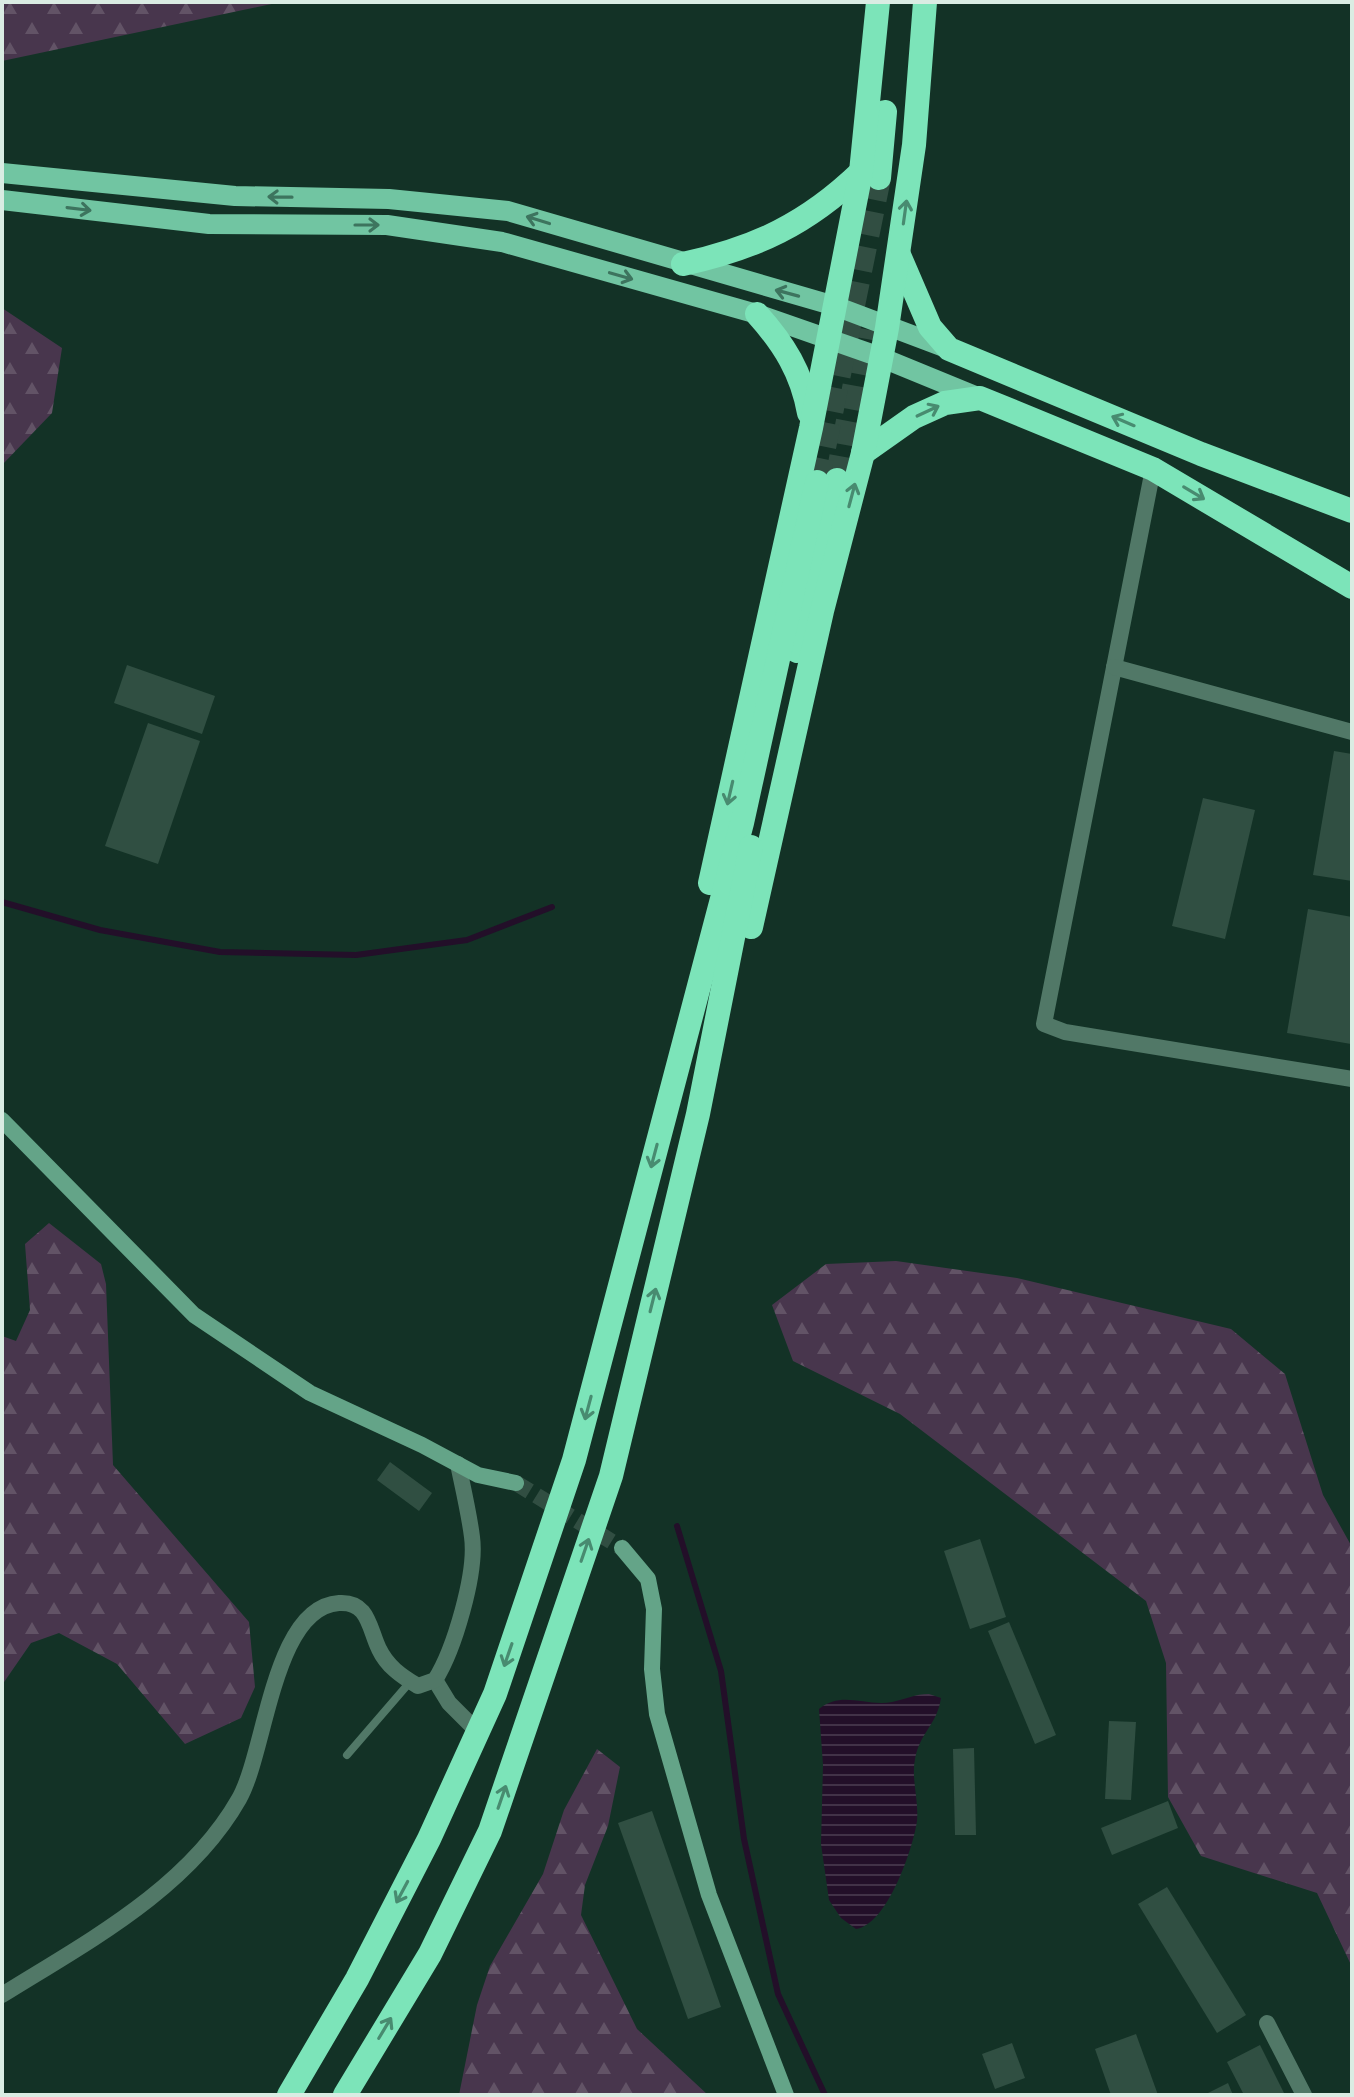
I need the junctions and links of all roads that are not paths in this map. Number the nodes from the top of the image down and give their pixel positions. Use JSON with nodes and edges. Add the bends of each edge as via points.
{"nodes":[{"id":1,"x":878,"y":2,"type":"edge"},
{"id":2,"x":894,"y":2,"type":"edge"},
{"id":3,"x":910,"y":2,"type":"edge"},
{"id":4,"x":925,"y":2,"type":"edge"},
{"id":5,"x":2,"y":173,"type":"edge"},
{"id":6,"x":878,"y":176,"type":"junction"},
{"id":7,"x":2,"y":200,"type":"edge"},
{"id":8,"x":899,"y":255,"type":"junction"},
{"id":9,"x":683,"y":264,"type":"junction"},
{"id":10,"x":835,"y":306,"type":"junction"},
{"id":11,"x":757,"y":314,"type":"junction"},
{"id":12,"x":887,"y":328,"type":"junction"},
{"id":13,"x":827,"y":338,"type":"junction"},
{"id":14,"x":949,"y":349,"type":"junction"},
{"id":15,"x":880,"y":357,"type":"junction"},
{"id":16,"x":980,"y":398,"type":"junction"},
{"id":17,"x":811,"y":428,"type":"junction"},
{"id":18,"x":863,"y":453,"type":"junction"},
{"id":19,"x":1153,"y":469,"type":"junction"},
{"id":20,"x":1352,"y":511,"type":"edge"},
{"id":21,"x":1352,"y":587,"type":"edge"},
{"id":22,"x":1114,"y":667,"type":"junction"},
{"id":23,"x":1352,"y":732,"type":"edge"},
{"id":24,"x":1352,"y":1079,"type":"edge"},
{"id":25,"x":667,"y":1104,"type":"junction"},
{"id":26,"x":698,"y":1114,"type":"junction"},
{"id":27,"x":2,"y":1120,"type":"edge"},
{"id":28,"x":458,"y":1464,"type":"junction"},
{"id":29,"x":516,"y":1483,"type":"tunnel mouth"},
{"id":30,"x":622,"y":1548,"type":"tunnel mouth"},
{"id":31,"x":435,"y":1680,"type":"junction"},
{"id":32,"x":410,"y":1682,"type":"junction"},
{"id":33,"x":478,"y":1732,"type":"junction"},
{"id":34,"x":347,"y":1755,"type":"dead end"},
{"id":35,"x":2,"y":1995,"type":"edge"},
{"id":36,"x":1267,"y":2023,"type":"dead end"},
{"id":37,"x":289,"y":2095,"type":"edge"},
{"id":38,"x":345,"y":2095,"type":"edge"},
{"id":39,"x":786,"y":2095,"type":"edge"},
{"id":40,"x":1304,"y":2095,"type":"edge"}],
"edges":[{"from":1,"to":6,"type":"highway"},
{"from":2,"to":6,"type":"highway"},
{"from":3,"to":6,"type":"highway"},
{"from":8,"to":4,"type":"highway","one_way":true},
{"from":9,"to":5,"type":"main road","one_way":true,"via":[[508,211],[389,199],[235,196]]},
{"from":6,"to":9,"type":"highway","via":[[804,220],[723,255]]},
{"from":6,"to":10,"type":"highway"},
{"from":7,"to":11,"type":"main road","one_way":true,"via":[[209,224],[387,225],[502,242]]},
{"from":8,"to":12,"type":"highway"},
{"from":8,"to":14,"type":"highway","via":[[930,327]]},
{"from":10,"to":9,"type":"main road","one_way":true},
{"from":10,"to":12,"type":"main road"},
{"from":10,"to":13,"type":"highway"},
{"from":11,"to":13,"type":"main road"},
{"from":11,"to":17,"type":"highway","via":[[795,367]]},
{"from":12,"to":14,"type":"main road"},
{"from":12,"to":15,"type":"highway"},
{"from":13,"to":15,"type":"main road"},
{"from":13,"to":17,"type":"highway"},
{"from":20,"to":14,"type":"highway","one_way":true},
{"from":15,"to":16,"type":"main road"},
{"from":15,"to":18,"type":"highway"},
{"from":18,"to":16,"type":"highway","one_way":true,"via":[[924,412]]},
{"from":16,"to":19,"type":"highway"},
{"from":17,"to":25,"type":"highway","one_way":true,"via":[[694,953]]},
{"from":26,"to":18,"type":"highway","one_way":true,"via":[[732,1014]]},
{"from":19,"to":21,"type":"highway","one_way":true},
{"from":19,"to":22,"type":"street"},
{"from":22,"to":23,"type":"street"},
{"from":22,"to":24,"type":"street","via":[[1044,1024],[1065,1032]]},
{"from":25,"to":26,"type":"highway","via":[[827,481]]},
{"from":25,"to":33,"type":"highway","one_way":true,"via":[[574,1460]]},
{"from":38,"to":26,"type":"highway","one_way":true,"via":[[430,1954],[490,1831],[611,1476]]},
{"from":27,"to":28,"type":"street","via":[[194,1315],[310,1393]]},
{"from":28,"to":29,"type":"street","via":[[478,1475]]},
{"from":28,"to":31,"type":"street","via":[[473,1540],[455,1639]]},
{"from":30,"to":39,"type":"street","via":[[648,1579],[657,1714],[709,1895]]},
{"from":31,"to":32,"type":"street","via":[[418,1686]]},
{"from":31,"to":33,"type":"street"},
{"from":32,"to":34,"type":"lane"},
{"from":32,"to":35,"type":"street","via":[[388,1663],[360,1608],[341,1602],[304,1619],[279,1667],[249,1777],[204,1851],[139,1907]]},
{"from":33,"to":37,"type":"highway","one_way":true,"via":[[357,1979]]},
{"from":36,"to":40,"type":"street"}]}
